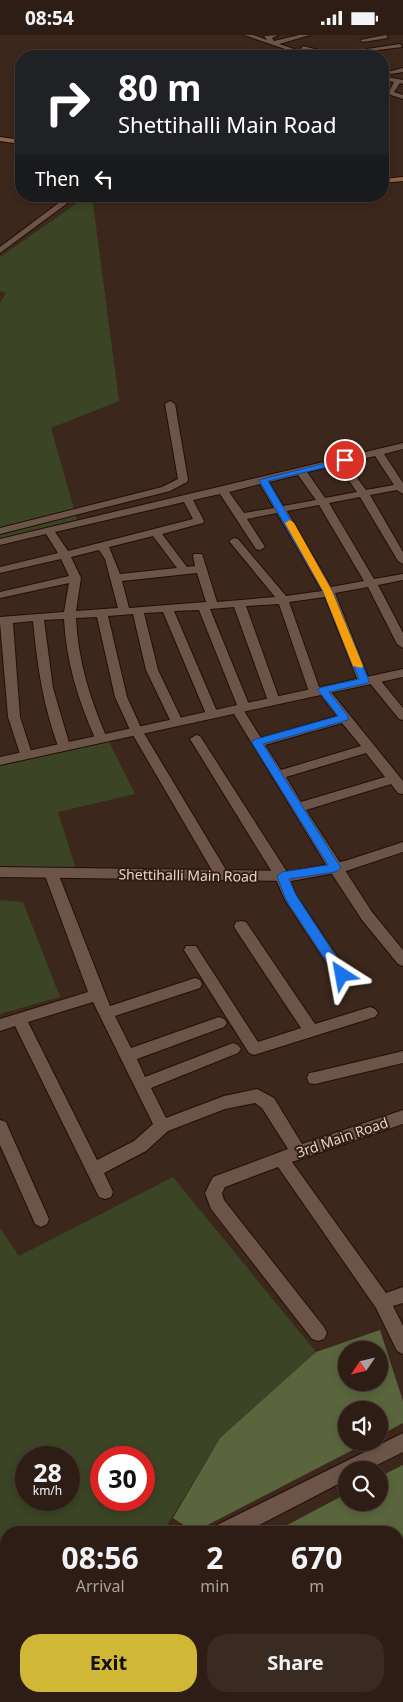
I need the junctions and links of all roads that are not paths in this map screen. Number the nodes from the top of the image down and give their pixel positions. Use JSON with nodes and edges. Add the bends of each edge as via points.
{"nodes":[{"id":1,"x":247,"y":35,"type":"edge"},
{"id":2,"x":275,"y":35,"type":"edge"},
{"id":3,"x":307,"y":35,"type":"edge"},
{"id":4,"x":385,"y":36,"type":"edge"},
{"id":5,"x":363,"y":40,"type":"dead end"},
{"id":6,"x":281,"y":42,"type":"junction"},
{"id":7,"x":270,"y":43,"type":"junction"},
{"id":8,"x":401,"y":47,"type":"edge"},
{"id":9,"x":370,"y":49,"type":"dead end"},
{"id":10,"x":293,"y":50,"type":"edge"},
{"id":11,"x":312,"y":50,"type":"edge"},
{"id":12,"x":403,"y":71,"type":"edge"},
{"id":13,"x":391,"y":72,"type":"dead end"},
{"id":14,"x":401,"y":82,"type":"edge"},
{"id":15,"x":403,"y":97,"type":"edge"},
{"id":16,"x":0,"y":139,"type":"edge"},
{"id":17,"x":15,"y":141,"type":"edge"},
{"id":18,"x":403,"y":179,"type":"edge"},
{"id":19,"x":389,"y":180,"type":"edge"},
{"id":20,"x":65,"y":202,"type":"edge"},
{"id":21,"x":0,"y":251,"type":"edge"},
{"id":22,"x":170,"y":404,"type":"dead end"},
{"id":23,"x":403,"y":445,"type":"edge"},
{"id":24,"x":378,"y":452,"type":"junction"},
{"id":25,"x":340,"y":461,"type":"junction"},
{"id":26,"x":301,"y":471,"type":"junction"},
{"id":27,"x":263,"y":480,"type":"junction"},
{"id":28,"x":402,"y":487,"type":"edge"},
{"id":29,"x":223,"y":490,"type":"junction"},
{"id":30,"x":362,"y":493,"type":"junction"},
{"id":31,"x":187,"y":499,"type":"junction"},
{"id":32,"x":323,"y":501,"type":"junction"},
{"id":33,"x":282,"y":509,"type":"junction"},
{"id":34,"x":241,"y":517,"type":"junction"},
{"id":35,"x":48,"y":529,"type":"junction"},
{"id":36,"x":0,"y":531,"type":"edge"},
{"id":37,"x":155,"y":532,"type":"junction"},
{"id":38,"x":234,"y":541,"type":"dead end"},
{"id":39,"x":0,"y":542,"type":"edge"},
{"id":40,"x":103,"y":546,"type":"junction"},
{"id":41,"x":260,"y":547,"type":"dead end"},
{"id":42,"x":65,"y":555,"type":"junction"},
{"id":43,"x":198,"y":556,"type":"dead end"},
{"id":44,"x":403,"y":561,"type":"edge"},
{"id":45,"x":201,"y":569,"type":"junction"},
{"id":46,"x":0,"y":571,"type":"edge"},
{"id":47,"x":184,"y":571,"type":"junction"},
{"id":48,"x":403,"y":577,"type":"edge"},
{"id":49,"x":75,"y":578,"type":"junction"},
{"id":50,"x":116,"y":578,"type":"junction"},
{"id":51,"x":372,"y":583,"type":"junction"},
{"id":52,"x":328,"y":592,"type":"junction"},
{"id":53,"x":0,"y":595,"type":"edge"},
{"id":54,"x":283,"y":600,"type":"junction"},
{"id":55,"x":239,"y":604,"type":"junction"},
{"id":56,"x":208,"y":606,"type":"junction"},
{"id":57,"x":167,"y":609,"type":"junction"},
{"id":58,"x":138,"y":611,"type":"junction"},
{"id":59,"x":125,"y":612,"type":"junction"},
{"id":60,"x":102,"y":614,"type":"junction"},
{"id":61,"x":70,"y":615,"type":"junction"},
{"id":62,"x":38,"y":618,"type":"junction"},
{"id":63,"x":3,"y":620,"type":"edge"},
{"id":64,"x":403,"y":644,"type":"edge"},
{"id":65,"x":403,"y":673,"type":"edge"},
{"id":66,"x":369,"y":680,"type":"junction"},
{"id":67,"x":319,"y":691,"type":"junction"},
{"id":68,"x":274,"y":701,"type":"junction"},
{"id":69,"x":241,"y":708,"type":"junction"},
{"id":70,"x":212,"y":714,"type":"junction"},
{"id":71,"x":403,"y":716,"type":"edge"},
{"id":72,"x":344,"y":718,"type":"junction"},
{"id":73,"x":177,"y":721,"type":"junction"},
{"id":74,"x":136,"y":730,"type":"junction"},
{"id":75,"x":101,"y":738,"type":"junction"},
{"id":76,"x":196,"y":739,"type":"dead end"},
{"id":77,"x":257,"y":743,"type":"junction"},
{"id":78,"x":64,"y":746,"type":"junction"},
{"id":79,"x":368,"y":749,"type":"junction"},
{"id":80,"x":26,"y":754,"type":"junction"},
{"id":81,"x":0,"y":761,"type":"edge"},
{"id":82,"x":278,"y":775,"type":"junction"},
{"id":83,"x":393,"y":779,"type":"junction"},
{"id":84,"x":403,"y":791,"type":"edge"},
{"id":85,"x":299,"y":807,"type":"junction"},
{"id":86,"x":403,"y":847,"type":"edge"},
{"id":87,"x":335,"y":868,"type":"junction"},
{"id":88,"x":0,"y":872,"type":"edge"},
{"id":89,"x":51,"y":873,"type":"junction"},
{"id":90,"x":222,"y":875,"type":"junction"},
{"id":91,"x":282,"y":876,"type":"junction"},
{"id":92,"x":241,"y":927,"type":"dead end"},
{"id":93,"x":191,"y":950,"type":"dead end"},
{"id":94,"x":403,"y":960,"type":"edge"},
{"id":95,"x":342,"y":975,"type":"dead end"},
{"id":96,"x":194,"y":984,"type":"dead end"},
{"id":97,"x":97,"y":995,"type":"junction"},
{"id":98,"x":107,"y":1013,"type":"junction"},
{"id":99,"x":370,"y":1013,"type":"dead end"},
{"id":100,"x":19,"y":1019,"type":"junction"},
{"id":101,"x":219,"y":1023,"type":"dead end"},
{"id":102,"x":0,"y":1025,"type":"edge"},
{"id":103,"x":311,"y":1031,"type":"junction"},
{"id":104,"x":233,"y":1049,"type":"dead end"},
{"id":105,"x":127,"y":1056,"type":"junction"},
{"id":106,"x":403,"y":1057,"type":"edge"},
{"id":107,"x":315,"y":1078,"type":"dead end"},
{"id":108,"x":142,"y":1085,"type":"junction"},
{"id":109,"x":403,"y":1117,"type":"edge"},
{"id":110,"x":162,"y":1126,"type":"junction"},
{"id":111,"x":0,"y":1127,"type":"edge"},
{"id":112,"x":298,"y":1153,"type":"junction"},
{"id":113,"x":281,"y":1159,"type":"junction"},
{"id":114,"x":94,"y":1170,"type":"junction"},
{"id":115,"x":105,"y":1192,"type":"dead end"},
{"id":116,"x":41,"y":1219,"type":"dead end"},
{"id":117,"x":403,"y":1295,"type":"edge"},
{"id":118,"x":382,"y":1302,"type":"junction"},
{"id":119,"x":318,"y":1333,"type":"dead end"},
{"id":120,"x":403,"y":1345,"type":"edge"},
{"id":121,"x":403,"y":1442,"type":"edge"},
{"id":122,"x":365,"y":1461,"type":"edge"},
{"id":123,"x":338,"y":1475,"type":"edge"},
{"id":124,"x":236,"y":1526,"type":"edge"}],
"edges":[{"from":1,"to":7,"type":"street"},
{"from":2,"to":7,"type":"street","via":[[266,37],[272,40]]},
{"from":3,"to":6,"type":"street"},
{"from":4,"to":5,"type":"street"},
{"from":4,"to":8,"type":"street"},
{"from":6,"to":7,"type":"street"},
{"from":6,"to":11,"type":"street"},
{"from":7,"to":10,"type":"street"},
{"from":8,"to":9,"type":"street"},
{"from":12,"to":13,"type":"street"},
{"from":14,"to":15,"type":"street","via":[[390,93]]},
{"from":16,"to":17,"type":"main road"},
{"from":18,"to":19,"type":"main road"},
{"from":20,"to":21,"type":"street"},
{"from":22,"to":36,"type":"street","via":[[183,480],[166,489]]},
{"from":23,"to":24,"type":"street"},
{"from":24,"to":25,"type":"street"},
{"from":24,"to":28,"type":"street"},
{"from":25,"to":26,"type":"street"},
{"from":25,"to":30,"type":"street"},
{"from":26,"to":27,"type":"street"},
{"from":26,"to":32,"type":"street"},
{"from":27,"to":29,"type":"street"},
{"from":27,"to":33,"type":"street"},
{"from":28,"to":30,"type":"street"},
{"from":29,"to":31,"type":"street"},
{"from":29,"to":34,"type":"street"},
{"from":30,"to":32,"type":"street"},
{"from":30,"to":44,"type":"street"},
{"from":31,"to":35,"type":"street"},
{"from":31,"to":37,"type":"street","via":[[199,521]]},
{"from":32,"to":33,"type":"street"},
{"from":32,"to":51,"type":"street"},
{"from":33,"to":34,"type":"street"},
{"from":33,"to":52,"type":"street"},
{"from":34,"to":41,"type":"street"},
{"from":35,"to":39,"type":"street"},
{"from":35,"to":42,"type":"street"},
{"from":37,"to":40,"type":"street"},
{"from":37,"to":47,"type":"street"},
{"from":38,"to":54,"type":"street"},
{"from":40,"to":42,"type":"street"},
{"from":40,"to":50,"type":"street"},
{"from":42,"to":46,"type":"street"},
{"from":42,"to":49,"type":"street"},
{"from":43,"to":45,"type":"street"},
{"from":45,"to":47,"type":"street"},
{"from":45,"to":56,"type":"street"},
{"from":47,"to":50,"type":"street"},
{"from":48,"to":51,"type":"street"},
{"from":49,"to":53,"type":"street"},
{"from":49,"to":61,"type":"street"},
{"from":50,"to":59,"type":"street"},
{"from":51,"to":52,"type":"street"},
{"from":51,"to":64,"type":"street"},
{"from":52,"to":54,"type":"street"},
{"from":52,"to":66,"type":"street"},
{"from":54,"to":55,"type":"street"},
{"from":54,"to":67,"type":"street"},
{"from":55,"to":56,"type":"street"},
{"from":55,"to":68,"type":"street"},
{"from":56,"to":57,"type":"street"},
{"from":56,"to":69,"type":"street"},
{"from":57,"to":58,"type":"street"},
{"from":57,"to":70,"type":"street"},
{"from":58,"to":59,"type":"street"},
{"from":58,"to":73,"type":"street","via":[[152,670]]},
{"from":59,"to":60,"type":"street"},
{"from":60,"to":61,"type":"street"},
{"from":60,"to":74,"type":"street","via":[[121,697]]},
{"from":61,"to":62,"type":"street"},
{"from":61,"to":75,"type":"street","via":[[86,705]]},
{"from":62,"to":63,"type":"street"},
{"from":62,"to":78,"type":"street","via":[[53,718]]},
{"from":63,"to":80,"type":"street","via":[[14,717]]},
{"from":65,"to":66,"type":"street"},
{"from":66,"to":67,"type":"street"},
{"from":66,"to":71,"type":"street"},
{"from":67,"to":68,"type":"street"},
{"from":67,"to":72,"type":"street"},
{"from":68,"to":69,"type":"street"},
{"from":69,"to":70,"type":"street"},
{"from":69,"to":77,"type":"street"},
{"from":70,"to":73,"type":"street"},
{"from":72,"to":77,"type":"street"},
{"from":72,"to":79,"type":"street"},
{"from":73,"to":74,"type":"street"},
{"from":74,"to":75,"type":"street"},
{"from":74,"to":90,"type":"street"},
{"from":75,"to":78,"type":"street"},
{"from":76,"to":91,"type":"street"},
{"from":77,"to":82,"type":"street"},
{"from":78,"to":80,"type":"street"},
{"from":79,"to":82,"type":"street"},
{"from":79,"to":83,"type":"street"},
{"from":80,"to":81,"type":"street"},
{"from":82,"to":85,"type":"street"},
{"from":83,"to":84,"type":"street"},
{"from":83,"to":85,"type":"street"},
{"from":85,"to":87,"type":"street"},
{"from":86,"to":87,"type":"street","name":"Shettihalli Main Road"},
{"from":87,"to":91,"type":"street","name":"Shettihalli Main Road"},
{"from":87,"to":94,"type":"street","via":[[367,916]]},
{"from":88,"to":89,"type":"street","name":"Shettihalli Main Road"},
{"from":89,"to":90,"type":"street","name":"Shettihalli Main Road"},
{"from":89,"to":97,"type":"street"},
{"from":90,"to":91,"type":"street","name":"Shettihalli Main Road"},
{"from":91,"to":95,"type":"street","via":[[290,897]]},
{"from":92,"to":103,"type":"street"},
{"from":93,"to":103,"type":"street","via":[[254,1049]]},
{"from":96,"to":98,"type":"street"},
{"from":97,"to":98,"type":"street"},
{"from":97,"to":100,"type":"street"},
{"from":98,"to":105,"type":"street"},
{"from":99,"to":103,"type":"street"},
{"from":100,"to":102,"type":"street"},
{"from":100,"to":114,"type":"street"},
{"from":101,"to":105,"type":"street"},
{"from":104,"to":108,"type":"street"},
{"from":105,"to":108,"type":"street"},
{"from":106,"to":107,"type":"street"},
{"from":108,"to":110,"type":"street"},
{"from":109,"to":112,"type":"street","name":"3rd Main Road"},
{"from":110,"to":112,"type":"street","via":[[224,1103],[257,1096],[268,1103]]},
{"from":110,"to":114,"type":"street","via":[[140,1146]]},
{"from":111,"to":116,"type":"street"},
{"from":112,"to":113,"type":"street","name":"3rd Main Road"},
{"from":113,"to":118,"type":"street"},
{"from":113,"to":119,"type":"street","name":"3rd Main Road","via":[[219,1182],[213,1193],[217,1203]]},
{"from":114,"to":115,"type":"street"},
{"from":117,"to":118,"type":"street"},
{"from":118,"to":120,"type":"street"},
{"from":121,"to":122,"type":"street"},
{"from":123,"to":124,"type":"street"}]}
